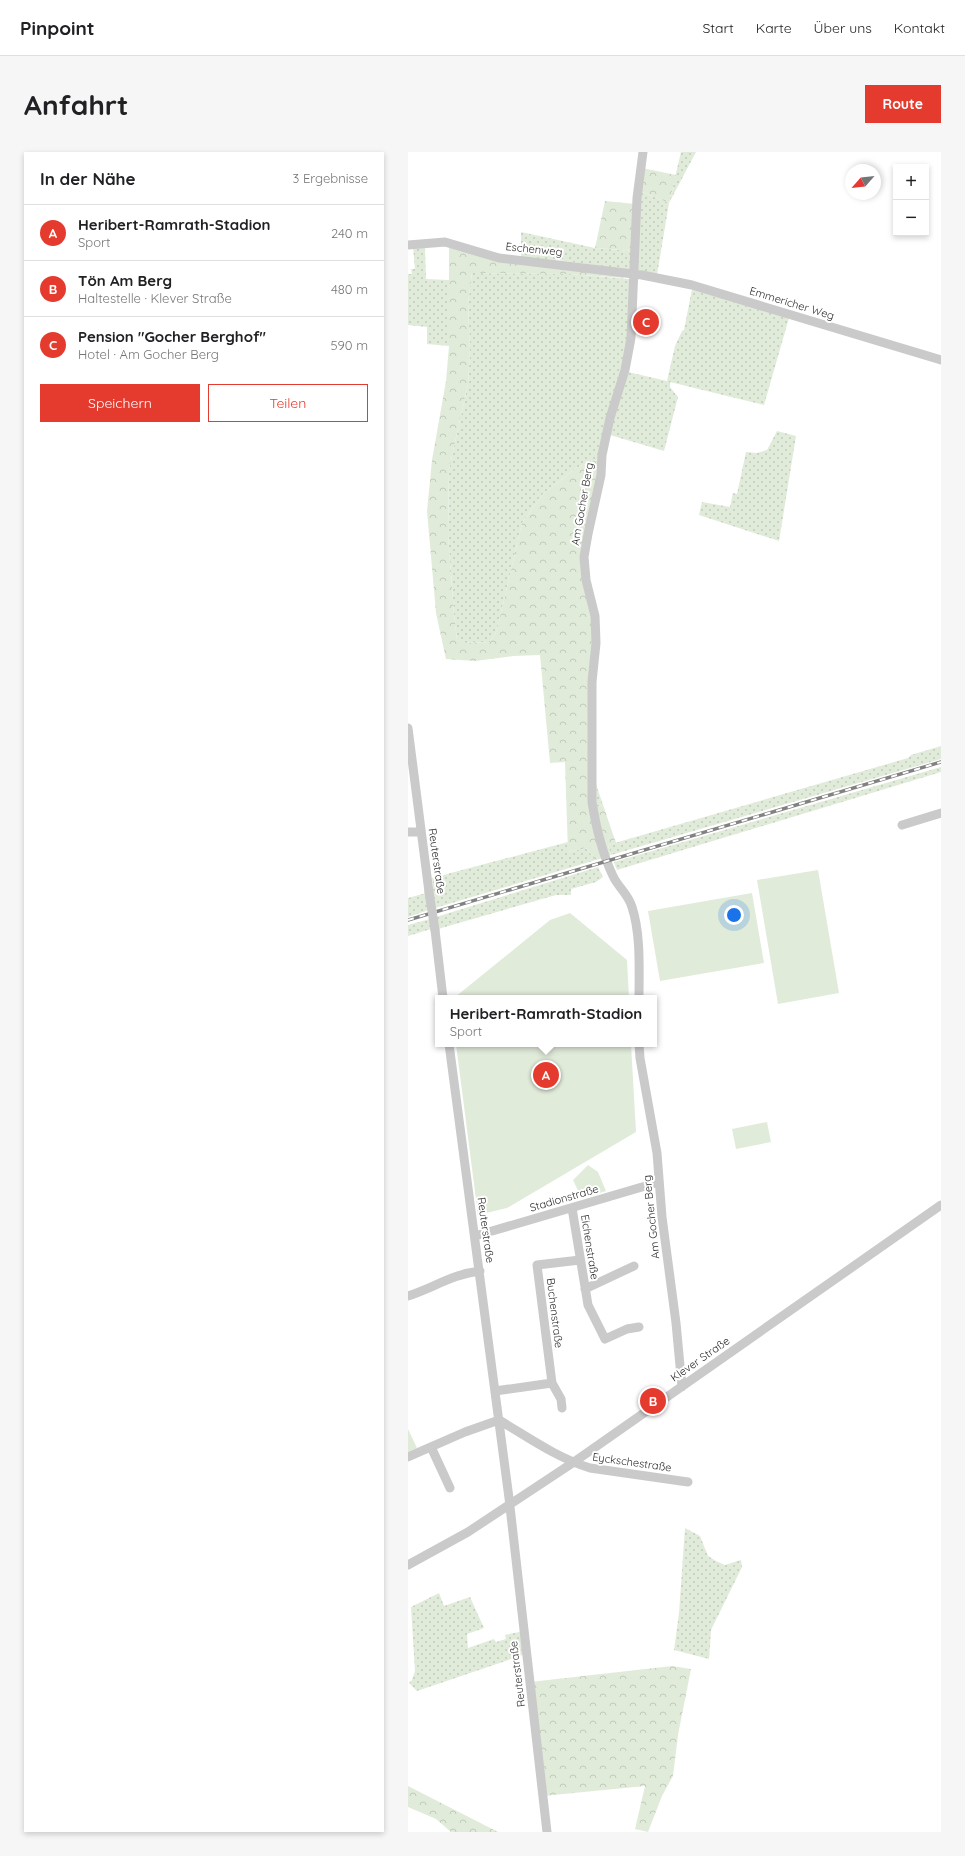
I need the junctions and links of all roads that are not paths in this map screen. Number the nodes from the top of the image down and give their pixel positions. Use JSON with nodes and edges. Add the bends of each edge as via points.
{"nodes":[{"id":1,"x":643,"y":152,"type":"edge"},
{"id":2,"x":408,"y":245,"type":"edge"},
{"id":3,"x":634,"y":274,"type":"junction"},
{"id":4,"x":941,"y":360,"type":"edge"},
{"id":5,"x":408,"y":728,"type":"edge"},
{"id":6,"x":941,"y":813,"type":"edge"},
{"id":7,"x":902,"y":825,"type":"dead end"},
{"id":8,"x":408,"y":832,"type":"edge"},
{"id":9,"x":421,"y":832,"type":"junction"},
{"id":10,"x":443,"y":995,"type":"edge"},
{"id":11,"x":639,"y":995,"type":"edge"},
{"id":12,"x":449,"y":1047,"type":"edge"},
{"id":13,"x":639,"y":1047,"type":"edge"},
{"id":14,"x":659,"y":1182,"type":"junction"},
{"id":15,"x":941,"y":1205,"type":"edge"},
{"id":16,"x":572,"y":1208,"type":"junction"},
{"id":17,"x":475,"y":1236,"type":"junction"},
{"id":18,"x":580,"y":1260,"type":"junction"},
{"id":19,"x":634,"y":1266,"type":"dead end"},
{"id":20,"x":480,"y":1271,"type":"junction"},
{"id":21,"x":585,"y":1289,"type":"junction"},
{"id":22,"x":408,"y":1296,"type":"edge"},
{"id":23,"x":639,"y":1327,"type":"dead end"},
{"id":24,"x":552,"y":1384,"type":"junction"},
{"id":25,"x":682,"y":1387,"type":"junction"},
{"id":26,"x":495,"y":1391,"type":"junction"},
{"id":27,"x":562,"y":1408,"type":"dead end"},
{"id":28,"x":500,"y":1420,"type":"junction"},
{"id":29,"x":431,"y":1447,"type":"junction"},
{"id":30,"x":408,"y":1457,"type":"edge"},
{"id":31,"x":574,"y":1462,"type":"junction"},
{"id":32,"x":688,"y":1482,"type":"dead end"},
{"id":33,"x":450,"y":1488,"type":"dead end"},
{"id":34,"x":510,"y":1509,"type":"junction"},
{"id":35,"x":408,"y":1565,"type":"edge"},
{"id":36,"x":547,"y":1832,"type":"edge"}],
"edges":[{"from":1,"to":3,"type":"street","name":"Am Gocher Berg","via":[[637,198]]},
{"from":2,"to":3,"type":"street","name":"Eschenweg","via":[[445,242],[499,258]]},
{"from":3,"to":4,"type":"street","name":"Emmericher Weg","via":[[692,285]]},
{"from":3,"to":11,"type":"street","name":"Am Gocher Berg","via":[[631,338],[602,455],[601,475],[584,557],[586,580],[595,616],[596,643],[592,682],[592,802],[604,856],[613,878],[626,893],[632,907],[639,946]]},
{"from":5,"to":9,"type":"street","name":"Reuterstraße"},
{"from":6,"to":7,"type":"street"},
{"from":8,"to":9,"type":"street"},
{"from":9,"to":10,"type":"street","name":"Reuterstraße","bridge":true},
{"from":12,"to":17,"type":"street","name":"Reuterstraße"},
{"from":13,"to":14,"type":"street","name":"Am Gocher Berg"},
{"from":14,"to":16,"type":"street","name":"Stadionstraße"},
{"from":14,"to":25,"type":"street","name":"Am Gocher Berg"},
{"from":15,"to":25,"type":"street","name":"Klever Straße"},
{"from":16,"to":17,"type":"street","name":"Stadionstraße"},
{"from":16,"to":18,"type":"street","name":"Eichenstraße"},
{"from":17,"to":20,"type":"street","name":"Reuterstraße"},
{"from":18,"to":21,"type":"street","name":"Eichenstraße"},
{"from":18,"to":24,"type":"street","name":"Buchenstraße","via":[[537,1265]]},
{"from":19,"to":21,"type":"street","name":"Eichenstraße"},
{"from":20,"to":22,"type":"street","via":[[458,1275]]},
{"from":20,"to":26,"type":"street","name":"Reuterstraße"},
{"from":21,"to":23,"type":"street","name":"Eichenstraße","via":[[588,1305],[605,1339],[627,1329]]},
{"from":24,"to":26,"type":"street"},
{"from":24,"to":27,"type":"street","name":"Buchenstraße","via":[[561,1399]]},
{"from":25,"to":31,"type":"street","name":"Klever Straße"},
{"from":26,"to":28,"type":"street","name":"Reuterstraße"},
{"from":28,"to":29,"type":"street"},
{"from":28,"to":31,"type":"street"},
{"from":28,"to":34,"type":"street","name":"Reuterstraße"},
{"from":29,"to":30,"type":"street"},
{"from":29,"to":33,"type":"street"},
{"from":31,"to":32,"type":"street","name":"Eyckschestraße","via":[[590,1468]]},
{"from":31,"to":34,"type":"street","name":"Klever Straße"},
{"from":34,"to":35,"type":"street","name":"Klever Straße"},
{"from":34,"to":36,"type":"street","name":"Reuterstraße"}]}
